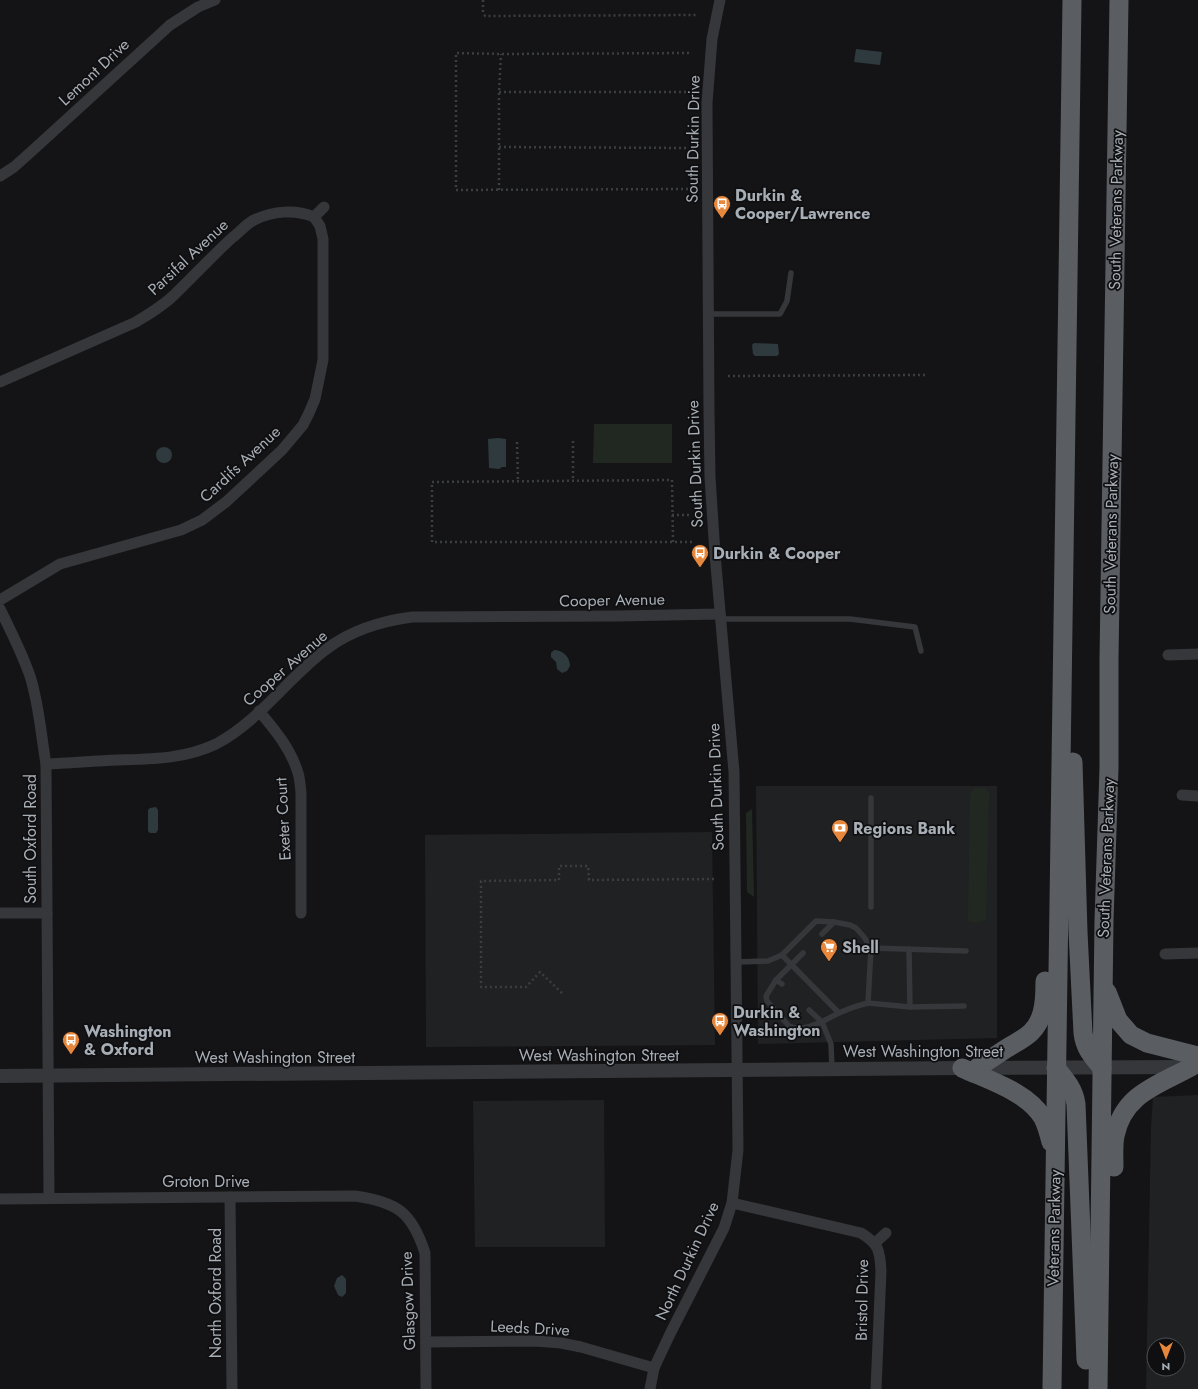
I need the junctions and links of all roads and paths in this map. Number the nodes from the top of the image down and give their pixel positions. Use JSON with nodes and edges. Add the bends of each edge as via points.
{"nodes":[{"id":1,"x":215,"y":0,"type":"edge"},
{"id":2,"x":483,"y":0,"type":"edge"},
{"id":3,"x":720,"y":0,"type":"edge"},
{"id":4,"x":1072,"y":0,"type":"edge"},
{"id":5,"x":1119,"y":0,"type":"edge"},
{"id":6,"x":696,"y":15,"type":"dead end"},
{"id":7,"x":691,"y":53,"type":"dead end"},
{"id":8,"x":501,"y":54,"type":"junction"},
{"id":9,"x":499,"y":92,"type":"junction"},
{"id":10,"x":688,"y":92,"type":"dead end"},
{"id":11,"x":499,"y":147,"type":"junction"},
{"id":12,"x":688,"y":148,"type":"dead end"},
{"id":13,"x":0,"y":176,"type":"edge"},
{"id":14,"x":688,"y":189,"type":"dead end"},
{"id":15,"x":499,"y":190,"type":"junction"},
{"id":16,"x":324,"y":207,"type":"dead end"},
{"id":17,"x":314,"y":217,"type":"junction"},
{"id":18,"x":791,"y":273,"type":"dead end"},
{"id":19,"x":708,"y":314,"type":"junction"},
{"id":20,"x":927,"y":375,"type":"dead end"},
{"id":21,"x":728,"y":376,"type":"dead end"},
{"id":22,"x":0,"y":382,"type":"edge"},
{"id":23,"x":572,"y":441,"type":"dead end"},
{"id":24,"x":517,"y":442,"type":"dead end"},
{"id":25,"x":518,"y":481,"type":"junction"},
{"id":26,"x":573,"y":481,"type":"junction"},
{"id":27,"x":672,"y":515,"type":"junction"},
{"id":28,"x":692,"y":515,"type":"dead end"},
{"id":29,"x":673,"y":542,"type":"junction"},
{"id":30,"x":694,"y":542,"type":"dead end"},
{"id":31,"x":0,"y":600,"type":"edge"},
{"id":32,"x":0,"y":609,"type":"edge"},
{"id":33,"x":720,"y":616,"type":"junction"},
{"id":34,"x":1063,"y":633,"type":"junction"},
{"id":35,"x":921,"y":651,"type":"dead end"},
{"id":36,"x":1198,"y":654,"type":"edge"},
{"id":37,"x":1168,"y":655,"type":"dead end"},
{"id":38,"x":260,"y":711,"type":"junction"},
{"id":39,"x":46,"y":764,"type":"junction"},
{"id":40,"x":1182,"y":795,"type":"dead end"},
{"id":41,"x":1198,"y":796,"type":"edge"},
{"id":42,"x":871,"y":798,"type":"dead end"},
{"id":43,"x":1060,"y":806,"type":"junction"},
{"id":44,"x":715,"y":879,"type":"dead end"},
{"id":45,"x":871,"y":906,"type":"dead end"},
{"id":46,"x":47,"y":913,"type":"junction"},
{"id":47,"x":301,"y":913,"type":"dead end"},
{"id":48,"x":0,"y":914,"type":"edge"},
{"id":49,"x":834,"y":922,"type":"junction"},
{"id":50,"x":822,"y":934,"type":"dead end"},
{"id":51,"x":871,"y":948,"type":"junction"},
{"id":52,"x":910,"y":950,"type":"junction"},
{"id":53,"x":966,"y":951,"type":"dead end"},
{"id":54,"x":803,"y":953,"type":"dead end"},
{"id":55,"x":1165,"y":954,"type":"dead end"},
{"id":56,"x":1198,"y":954,"type":"edge"},
{"id":57,"x":782,"y":955,"type":"junction"},
{"id":58,"x":736,"y":962,"type":"junction"},
{"id":59,"x":792,"y":964,"type":"junction"},
{"id":60,"x":776,"y":980,"type":"junction"},
{"id":61,"x":1104,"y":981,"type":"junction"},
{"id":62,"x":782,"y":984,"type":"dead end"},
{"id":63,"x":562,"y":993,"type":"dead end"},
{"id":64,"x":868,"y":1002,"type":"junction"},
{"id":65,"x":964,"y":1006,"type":"dead end"},
{"id":66,"x":910,"y":1007,"type":"junction"},
{"id":67,"x":809,"y":1010,"type":"dead end"},
{"id":68,"x":838,"y":1012,"type":"junction"},
{"id":69,"x":822,"y":1022,"type":"junction"},
{"id":70,"x":1196,"y":1064,"type":"edge"},
{"id":71,"x":970,"y":1068,"type":"junction"},
{"id":72,"x":1056,"y":1068,"type":"junction"},
{"id":73,"x":1102,"y":1068,"type":"junction"},
{"id":74,"x":832,"y":1069,"type":"junction"},
{"id":75,"x":737,"y":1071,"type":"junction"},
{"id":76,"x":0,"y":1076,"type":"edge"},
{"id":77,"x":48,"y":1076,"type":"junction"},
{"id":78,"x":1055,"y":1159,"type":"junction"},
{"id":79,"x":230,"y":1197,"type":"junction"},
{"id":80,"x":48,"y":1198,"type":"junction"},
{"id":81,"x":0,"y":1199,"type":"edge"},
{"id":82,"x":732,"y":1203,"type":"junction"},
{"id":83,"x":406,"y":1216,"type":"joint"},
{"id":84,"x":886,"y":1233,"type":"dead end"},
{"id":85,"x":875,"y":1243,"type":"junction"},
{"id":86,"x":1099,"y":1310,"type":"junction"},
{"id":87,"x":426,"y":1342,"type":"junction"},
{"id":88,"x":654,"y":1368,"type":"junction"},
{"id":89,"x":232,"y":1389,"type":"edge"},
{"id":90,"x":426,"y":1389,"type":"edge"},
{"id":91,"x":650,"y":1389,"type":"edge"},
{"id":92,"x":876,"y":1389,"type":"edge"},
{"id":93,"x":1052,"y":1389,"type":"edge"},
{"id":94,"x":1090,"y":1389,"type":"edge"},
{"id":95,"x":1098,"y":1389,"type":"edge"}],
"edges":[{"from":1,"to":13,"type":"street","name":"Lemont Drive","via":[[198,7],[170,25],[14,167]]},
{"from":2,"to":6,"type":"path","via":[[485,16]]},
{"from":3,"to":19,"type":"street","name":"South Durkin Drive","via":[[712,39],[707,103]]},
{"from":4,"to":34,"type":"highway"},
{"from":5,"to":61,"type":"highway","name":"South Veterans Parkway"},
{"from":7,"to":8,"type":"path"},
{"from":8,"to":9,"type":"path"},
{"from":8,"to":15,"type":"path","via":[[456,53],[456,190]]},
{"from":9,"to":10,"type":"path"},
{"from":9,"to":11,"type":"path"},
{"from":11,"to":12,"type":"path"},
{"from":11,"to":15,"type":"path"},
{"from":14,"to":15,"type":"path"},
{"from":16,"to":17,"type":"street"},
{"from":17,"to":22,"type":"street","name":"Parsifal Avenue","via":[[305,213],[274,213],[254,220],[154,311],[136,322]]},
{"from":17,"to":31,"type":"street","name":"Cardifs Avenue","via":[[320,226],[323,239],[323,360],[315,399],[303,425],[282,450],[226,502],[202,520],[181,530],[60,564]]},
{"from":18,"to":19,"type":"lane","via":[[787,301],[780,314]]},
{"from":19,"to":33,"type":"street","name":"South Durkin Drive","via":[[710,477]]},
{"from":20,"to":21,"type":"path"},
{"from":23,"to":26,"type":"path"},
{"from":24,"to":25,"type":"path"},
{"from":25,"to":26,"type":"path"},
{"from":25,"to":29,"type":"path","via":[[432,482],[432,542]]},
{"from":26,"to":27,"type":"path","via":[[672,480]]},
{"from":27,"to":28,"type":"path"},
{"from":27,"to":29,"type":"path"},
{"from":29,"to":30,"type":"path"},
{"from":32,"to":39,"type":"street","name":"South Oxford Road","via":[[31,678]]},
{"from":33,"to":35,"type":"lane","via":[[850,619],[915,627]]},
{"from":33,"to":38,"type":"street","name":"Cooper Avenue","via":[[394,619],[372,625],[328,647]]},
{"from":33,"to":58,"type":"street","name":"South Durkin Drive","via":[[734,772]]},
{"from":34,"to":43,"type":"highway"},
{"from":34,"to":73,"type":"highway","via":[[1073,757],[1083,1033],[1089,1052]]},
{"from":36,"to":37,"type":"street"},
{"from":38,"to":39,"type":"street","name":"Cooper Avenue","via":[[230,735],[193,752],[148,759]]},
{"from":38,"to":47,"type":"street","name":"Exeter Court","via":[[283,742],[298,774],[301,792]]},
{"from":39,"to":46,"type":"street","name":"South Oxford Road"},
{"from":40,"to":41,"type":"street"},
{"from":42,"to":45,"type":"lane"},
{"from":43,"to":71,"type":"highway","via":[[1047,856],[1042,1014],[1031,1033]]},
{"from":43,"to":72,"type":"highway"},
{"from":44,"to":63,"type":"path","via":[[589,880],[588,866],[559,866],[559,880],[481,881],[481,987],[526,987],[540,972]]},
{"from":46,"to":48,"type":"street"},
{"from":46,"to":77,"type":"street","name":"South Oxford Road"},
{"from":49,"to":50,"type":"lane"},
{"from":49,"to":51,"type":"lane","via":[[856,928]]},
{"from":49,"to":57,"type":"lane","via":[[816,921]]},
{"from":51,"to":52,"type":"lane"},
{"from":51,"to":64,"type":"lane"},
{"from":52,"to":53,"type":"lane"},
{"from":52,"to":66,"type":"lane"},
{"from":54,"to":59,"type":"lane"},
{"from":55,"to":56,"type":"street"},
{"from":57,"to":58,"type":"lane","via":[[768,961]]},
{"from":57,"to":59,"type":"lane"},
{"from":58,"to":75,"type":"street","name":"South Durkin Drive"},
{"from":59,"to":60,"type":"lane"},
{"from":59,"to":68,"type":"lane"},
{"from":60,"to":62,"type":"lane"},
{"from":60,"to":69,"type":"lane","via":[[766,996],[767,1001],[789,1026],[806,1028]]},
{"from":61,"to":70,"type":"highway","via":[[1118,1020],[1131,1035]]},
{"from":61,"to":73,"type":"highway","name":"South Veterans Parkway"},
{"from":64,"to":66,"type":"lane"},
{"from":64,"to":68,"type":"lane"},
{"from":65,"to":66,"type":"lane"},
{"from":67,"to":69,"type":"lane"},
{"from":68,"to":69,"type":"lane"},
{"from":69,"to":74,"type":"lane","via":[[831,1044]]},
{"from":70,"to":73,"type":"street","name":"West Washington Street"},
{"from":70,"to":86,"type":"highway","via":[[1143,1092],[1127,1107],[1120,1120],[1115,1137],[1112,1270]]},
{"from":71,"to":72,"type":"street","name":"West Washington Street"},
{"from":71,"to":74,"type":"street","name":"West Washington Street"},
{"from":71,"to":78,"type":"highway","via":[[1029,1102],[1043,1118]]},
{"from":72,"to":73,"type":"street","name":"West Washington Street"},
{"from":72,"to":78,"type":"highway","name":"Veterans Parkway"},
{"from":72,"to":94,"type":"highway","via":[[1069,1084],[1076,1104],[1086,1360]]},
{"from":73,"to":86,"type":"highway"},
{"from":74,"to":75,"type":"street","name":"West Washington Street"},
{"from":75,"to":77,"type":"street","name":"West Washington Street"},
{"from":75,"to":82,"type":"street","name":"North Durkin Drive","via":[[738,1150]]},
{"from":76,"to":77,"type":"street","name":"West Washington Street"},
{"from":77,"to":80,"type":"street"},
{"from":78,"to":93,"type":"highway","name":"Veterans Parkway"},
{"from":79,"to":80,"type":"street","name":"Groton Drive"},
{"from":79,"to":83,"type":"street","name":"Groton Drive","via":[[355,1196],[389,1204]]},
{"from":79,"to":89,"type":"street","name":"North Oxford Road"},
{"from":80,"to":81,"type":"street","name":"Groton Drive"},
{"from":82,"to":85,"type":"street","name":"Bristol Drive","via":[[861,1233]]},
{"from":82,"to":88,"type":"street","name":"North Durkin Drive","via":[[724,1228]]},
{"from":83,"to":87,"type":"street","name":"Glasgow Drive","via":[[413,1224],[425,1253]]},
{"from":84,"to":85,"type":"street"},
{"from":85,"to":92,"type":"street","name":"Bristol Drive","via":[[880,1255],[881,1271]]},
{"from":86,"to":95,"type":"highway"},
{"from":87,"to":88,"type":"street","name":"Leeds Drive","via":[[561,1343]]},
{"from":87,"to":90,"type":"street","name":"Glasgow Drive"},
{"from":88,"to":91,"type":"street","name":"North Durkin Drive"}]}
